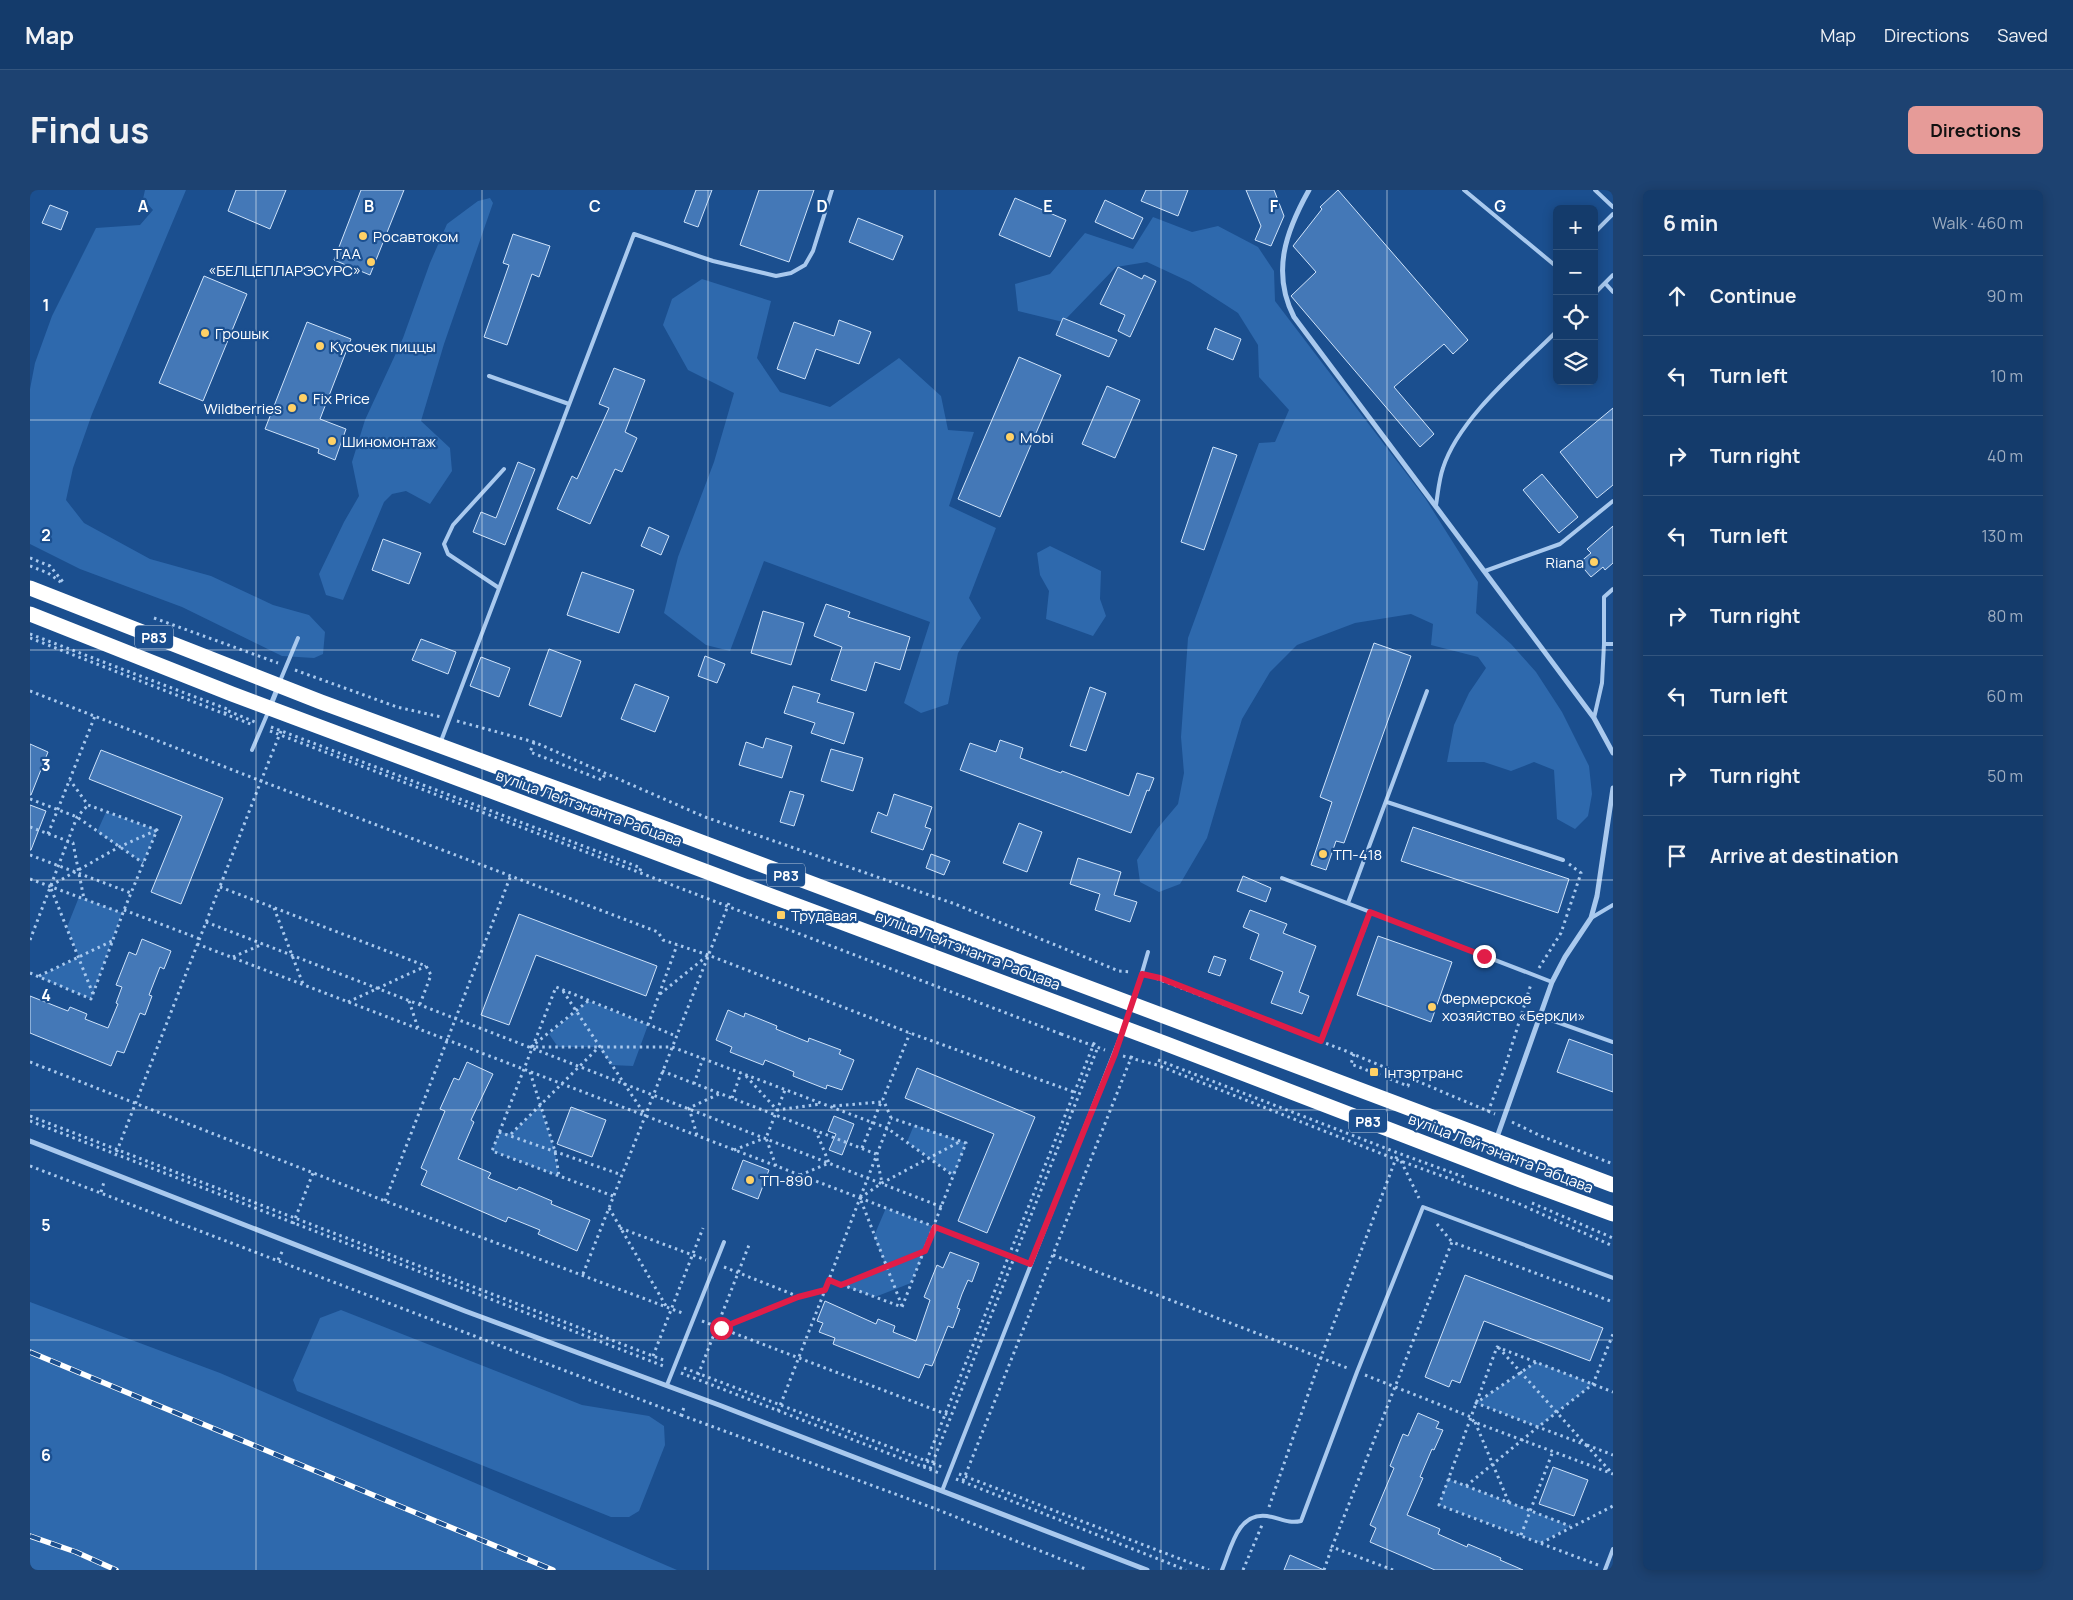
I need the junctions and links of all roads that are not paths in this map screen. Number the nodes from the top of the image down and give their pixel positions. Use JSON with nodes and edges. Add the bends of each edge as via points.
{"nodes":[{"id":1,"x":832,"y":190,"type":"edge"},
{"id":2,"x":1308,"y":190,"type":"edge"},
{"id":3,"x":1464,"y":190,"type":"edge"},
{"id":4,"x":1595,"y":190,"type":"edge"},
{"id":5,"x":1613,"y":207,"type":"edge"},
{"id":6,"x":1613,"y":214,"type":"edge"},
{"id":7,"x":1598,"y":229,"type":"edge"},
{"id":8,"x":1553,"y":264,"type":"edge"},
{"id":9,"x":1613,"y":275,"type":"edge"},
{"id":10,"x":1605,"y":283,"type":"junction"},
{"id":11,"x":1598,"y":290,"type":"edge"},
{"id":12,"x":1613,"y":292,"type":"edge"},
{"id":13,"x":1553,"y":335,"type":"edge"},
{"id":14,"x":490,"y":376,"type":"dead end"},
{"id":15,"x":569,"y":404,"type":"junction"},
{"id":16,"x":504,"y":469,"type":"dead end"},
{"id":17,"x":1613,"y":500,"type":"edge"},
{"id":18,"x":1436,"y":505,"type":"junction"},
{"id":19,"x":1485,"y":571,"type":"junction"},
{"id":20,"x":30,"y":588,"type":"edge"},
{"id":21,"x":499,"y":588,"type":"junction"},
{"id":22,"x":1613,"y":589,"type":"edge"},
{"id":23,"x":30,"y":614,"type":"edge"},
{"id":24,"x":298,"y":638,"type":"dead end"},
{"id":25,"x":1604,"y":644,"type":"junction"},
{"id":26,"x":1613,"y":644,"type":"edge"},
{"id":27,"x":278,"y":686,"type":"junction"},
{"id":28,"x":1426,"y":691,"type":"dead end"},
{"id":29,"x":270,"y":708,"type":"junction"},
{"id":30,"x":1594,"y":718,"type":"junction"},
{"id":31,"x":440,"y":745,"type":"junction"},
{"id":32,"x":252,"y":750,"type":"dead end"},
{"id":33,"x":1613,"y":753,"type":"edge"},
{"id":34,"x":1613,"y":788,"type":"edge"},
{"id":35,"x":1386,"y":802,"type":"junction"},
{"id":36,"x":1563,"y":860,"type":"dead end"},
{"id":37,"x":1282,"y":878,"type":"dead end"},
{"id":38,"x":1348,"y":904,"type":"junction"},
{"id":39,"x":1613,"y":905,"type":"edge"},
{"id":40,"x":1591,"y":918,"type":"junction"},
{"id":41,"x":1148,"y":952,"type":"dead end"},
{"id":42,"x":1552,"y":982,"type":"junction"},
{"id":43,"x":1132,"y":1005,"type":"junction"},
{"id":44,"x":1540,"y":1016,"type":"junction"},
{"id":45,"x":1124,"y":1028,"type":"junction"},
{"id":46,"x":1613,"y":1042,"type":"edge"},
{"id":47,"x":1496,"y":1140,"type":"junction"},
{"id":48,"x":30,"y":1141,"type":"edge"},
{"id":49,"x":1613,"y":1185,"type":"edge"},
{"id":50,"x":1613,"y":1214,"type":"edge"},
{"id":51,"x":724,"y":1242,"type":"dead end"},
{"id":52,"x":1613,"y":1278,"type":"edge"},
{"id":53,"x":667,"y":1385,"type":"junction"},
{"id":54,"x":942,"y":1491,"type":"junction"},
{"id":55,"x":1613,"y":1549,"type":"edge"},
{"id":56,"x":1605,"y":1569,"type":"edge"},
{"id":57,"x":1147,"y":1570,"type":"edge"},
{"id":58,"x":1222,"y":1570,"type":"edge"}],
"edges":[{"from":1,"to":15,"type":"lane","via":[[813,251],[805,265],[791,273],[776,276],[723,264],[634,234]]},
{"from":2,"to":18,"type":"street","via":[[1285,248],[1282,284],[1285,300],[1294,317]]},
{"from":3,"to":8,"type":"lane"},
{"from":4,"to":5,"type":"lane"},
{"from":6,"to":7,"type":"lane"},
{"from":9,"to":10,"type":"lane"},
{"from":10,"to":11,"type":"lane"},
{"from":10,"to":12,"type":"lane"},
{"from":13,"to":18,"type":"lane","via":[[1470,418],[1442,468]]},
{"from":14,"to":15,"type":"lane"},
{"from":15,"to":21,"type":"lane"},
{"from":16,"to":21,"type":"lane","via":[[453,525],[444,544],[448,554]]},
{"from":17,"to":19,"type":"lane","via":[[1560,544]]},
{"from":18,"to":19,"type":"street"},
{"from":19,"to":30,"type":"street"},
{"from":20,"to":27,"type":"highway","name":"вуліца Лейтэнанта Рабцава","number":"Р83"},
{"from":21,"to":31,"type":"lane"},
{"from":22,"to":25,"type":"lane","via":[[1604,598]]},
{"from":23,"to":29,"type":"highway","name":"вуліца Лейтэнанта Рабцава","number":"Р83"},
{"from":24,"to":27,"type":"lane"},
{"from":25,"to":26,"type":"lane"},
{"from":25,"to":30,"type":"lane","via":[[1602,683]]},
{"from":27,"to":29,"type":"street"},
{"from":27,"to":31,"type":"highway","name":"вуліца Лейтэнанта Рабцава","number":"Р83"},
{"from":28,"to":35,"type":"lane"},
{"from":29,"to":32,"type":"lane"},
{"from":29,"to":45,"type":"highway","name":"вуліца Лейтэнанта Рабцава","number":"Р83"},
{"from":30,"to":33,"type":"street"},
{"from":31,"to":43,"type":"highway","name":"вуліца Лейтэнанта Рабцава","number":"Р83"},
{"from":34,"to":40,"type":"street"},
{"from":35,"to":36,"type":"lane"},
{"from":35,"to":38,"type":"lane"},
{"from":37,"to":38,"type":"lane"},
{"from":38,"to":42,"type":"lane"},
{"from":39,"to":40,"type":"lane"},
{"from":40,"to":42,"type":"street"},
{"from":41,"to":43,"type":"lane"},
{"from":42,"to":44,"type":"street"},
{"from":43,"to":45,"type":"lane"},
{"from":43,"to":47,"type":"highway","name":"вуліца Лейтэнанта Рабцава","number":"Р83"},
{"from":44,"to":46,"type":"lane"},
{"from":44,"to":47,"type":"street"},
{"from":45,"to":50,"type":"highway","name":"вуліца Лейтэнанта Рабцава","number":"Р83"},
{"from":45,"to":54,"type":"lane"},
{"from":47,"to":49,"type":"highway","name":"вуліца Лейтэнанта Рабцава","number":"Р83"},
{"from":48,"to":53,"type":"street","via":[[465,1311]]},
{"from":51,"to":53,"type":"lane"},
{"from":52,"to":58,"type":"lane","via":[[1423,1207],[1301,1520],[1292,1523],[1266,1516],[1252,1517],[1240,1526]]},
{"from":53,"to":54,"type":"street"},
{"from":54,"to":57,"type":"street"},
{"from":55,"to":56,"type":"lane"}]}
